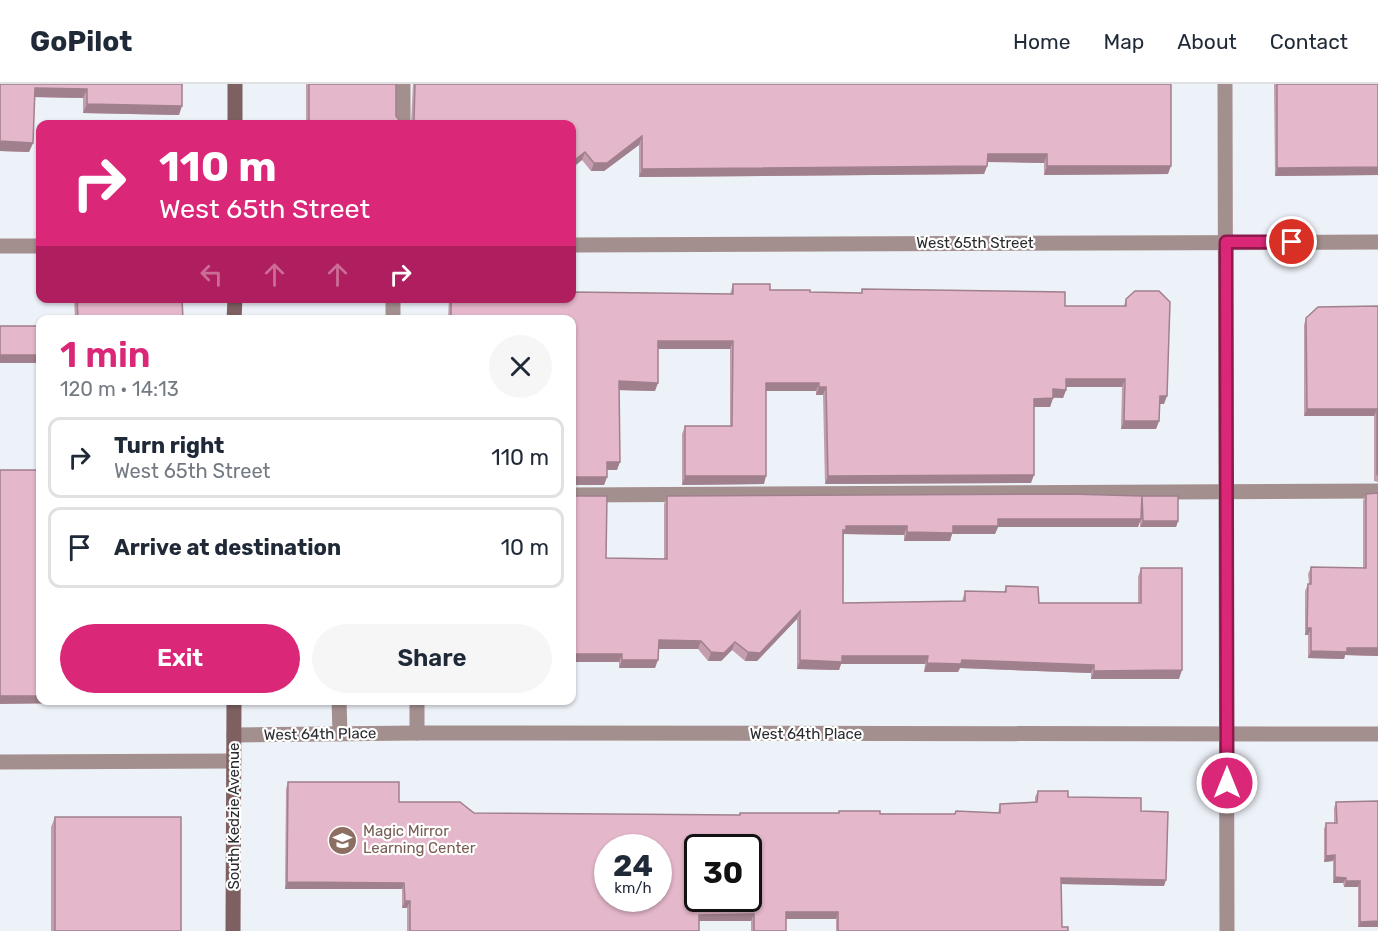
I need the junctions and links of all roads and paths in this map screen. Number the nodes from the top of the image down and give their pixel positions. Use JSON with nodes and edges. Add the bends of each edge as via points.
{"nodes":[{"id":1,"x":235,"y":84,"type":"edge"},
{"id":2,"x":403,"y":84,"type":"edge"},
{"id":3,"x":1226,"y":84,"type":"edge"},
{"id":4,"x":235,"y":120,"type":"edge"},
{"id":5,"x":403,"y":120,"type":"edge"},
{"id":6,"x":1226,"y":242,"type":"junction"},
{"id":7,"x":1378,"y":242,"type":"edge"},
{"id":8,"x":576,"y":245,"type":"edge"},
{"id":9,"x":0,"y":246,"type":"edge"},
{"id":10,"x":36,"y":246,"type":"edge"},
{"id":11,"x":1378,"y":491,"type":"edge"},
{"id":12,"x":1226,"y":492,"type":"junction"},
{"id":13,"x":576,"y":495,"type":"edge"},
{"id":14,"x":234,"y":705,"type":"edge"},
{"id":15,"x":339,"y":705,"type":"edge"},
{"id":16,"x":417,"y":705,"type":"edge"},
{"id":17,"x":417,"y":733,"type":"junction"},
{"id":18,"x":340,"y":734,"type":"junction"},
{"id":19,"x":1227,"y":734,"type":"junction"},
{"id":20,"x":1378,"y":734,"type":"edge"},
{"id":21,"x":234,"y":735,"type":"junction"},
{"id":22,"x":234,"y":761,"type":"junction"},
{"id":23,"x":0,"y":762,"type":"edge"},
{"id":24,"x":233,"y":931,"type":"edge"},
{"id":25,"x":1227,"y":931,"type":"edge"}],
"edges":[{"from":1,"to":4,"type":"main road"},
{"from":2,"to":5,"type":"street"},
{"from":3,"to":6,"type":"street"},
{"from":6,"to":7,"type":"street","name":"West 65th Street"},
{"from":6,"to":8,"type":"street","name":"West 65th Street"},
{"from":6,"to":12,"type":"street"},
{"from":9,"to":10,"type":"street"},
{"from":11,"to":12,"type":"street"},
{"from":12,"to":13,"type":"street"},
{"from":12,"to":19,"type":"street"},
{"from":14,"to":21,"type":"main road","name":"South Kedzie Avenue"},
{"from":15,"to":18,"type":"street"},
{"from":16,"to":17,"type":"street"},
{"from":17,"to":18,"type":"street","name":"West 64th Place"},
{"from":17,"to":19,"type":"street","name":"West 64th Place"},
{"from":18,"to":21,"type":"street","name":"West 64th Place"},
{"from":19,"to":20,"type":"street","name":"West 64th Place"},
{"from":19,"to":25,"type":"street"},
{"from":21,"to":22,"type":"main road","name":"South Kedzie Avenue"},
{"from":22,"to":23,"type":"street"},
{"from":22,"to":24,"type":"main road","name":"South Kedzie Avenue"}]}
